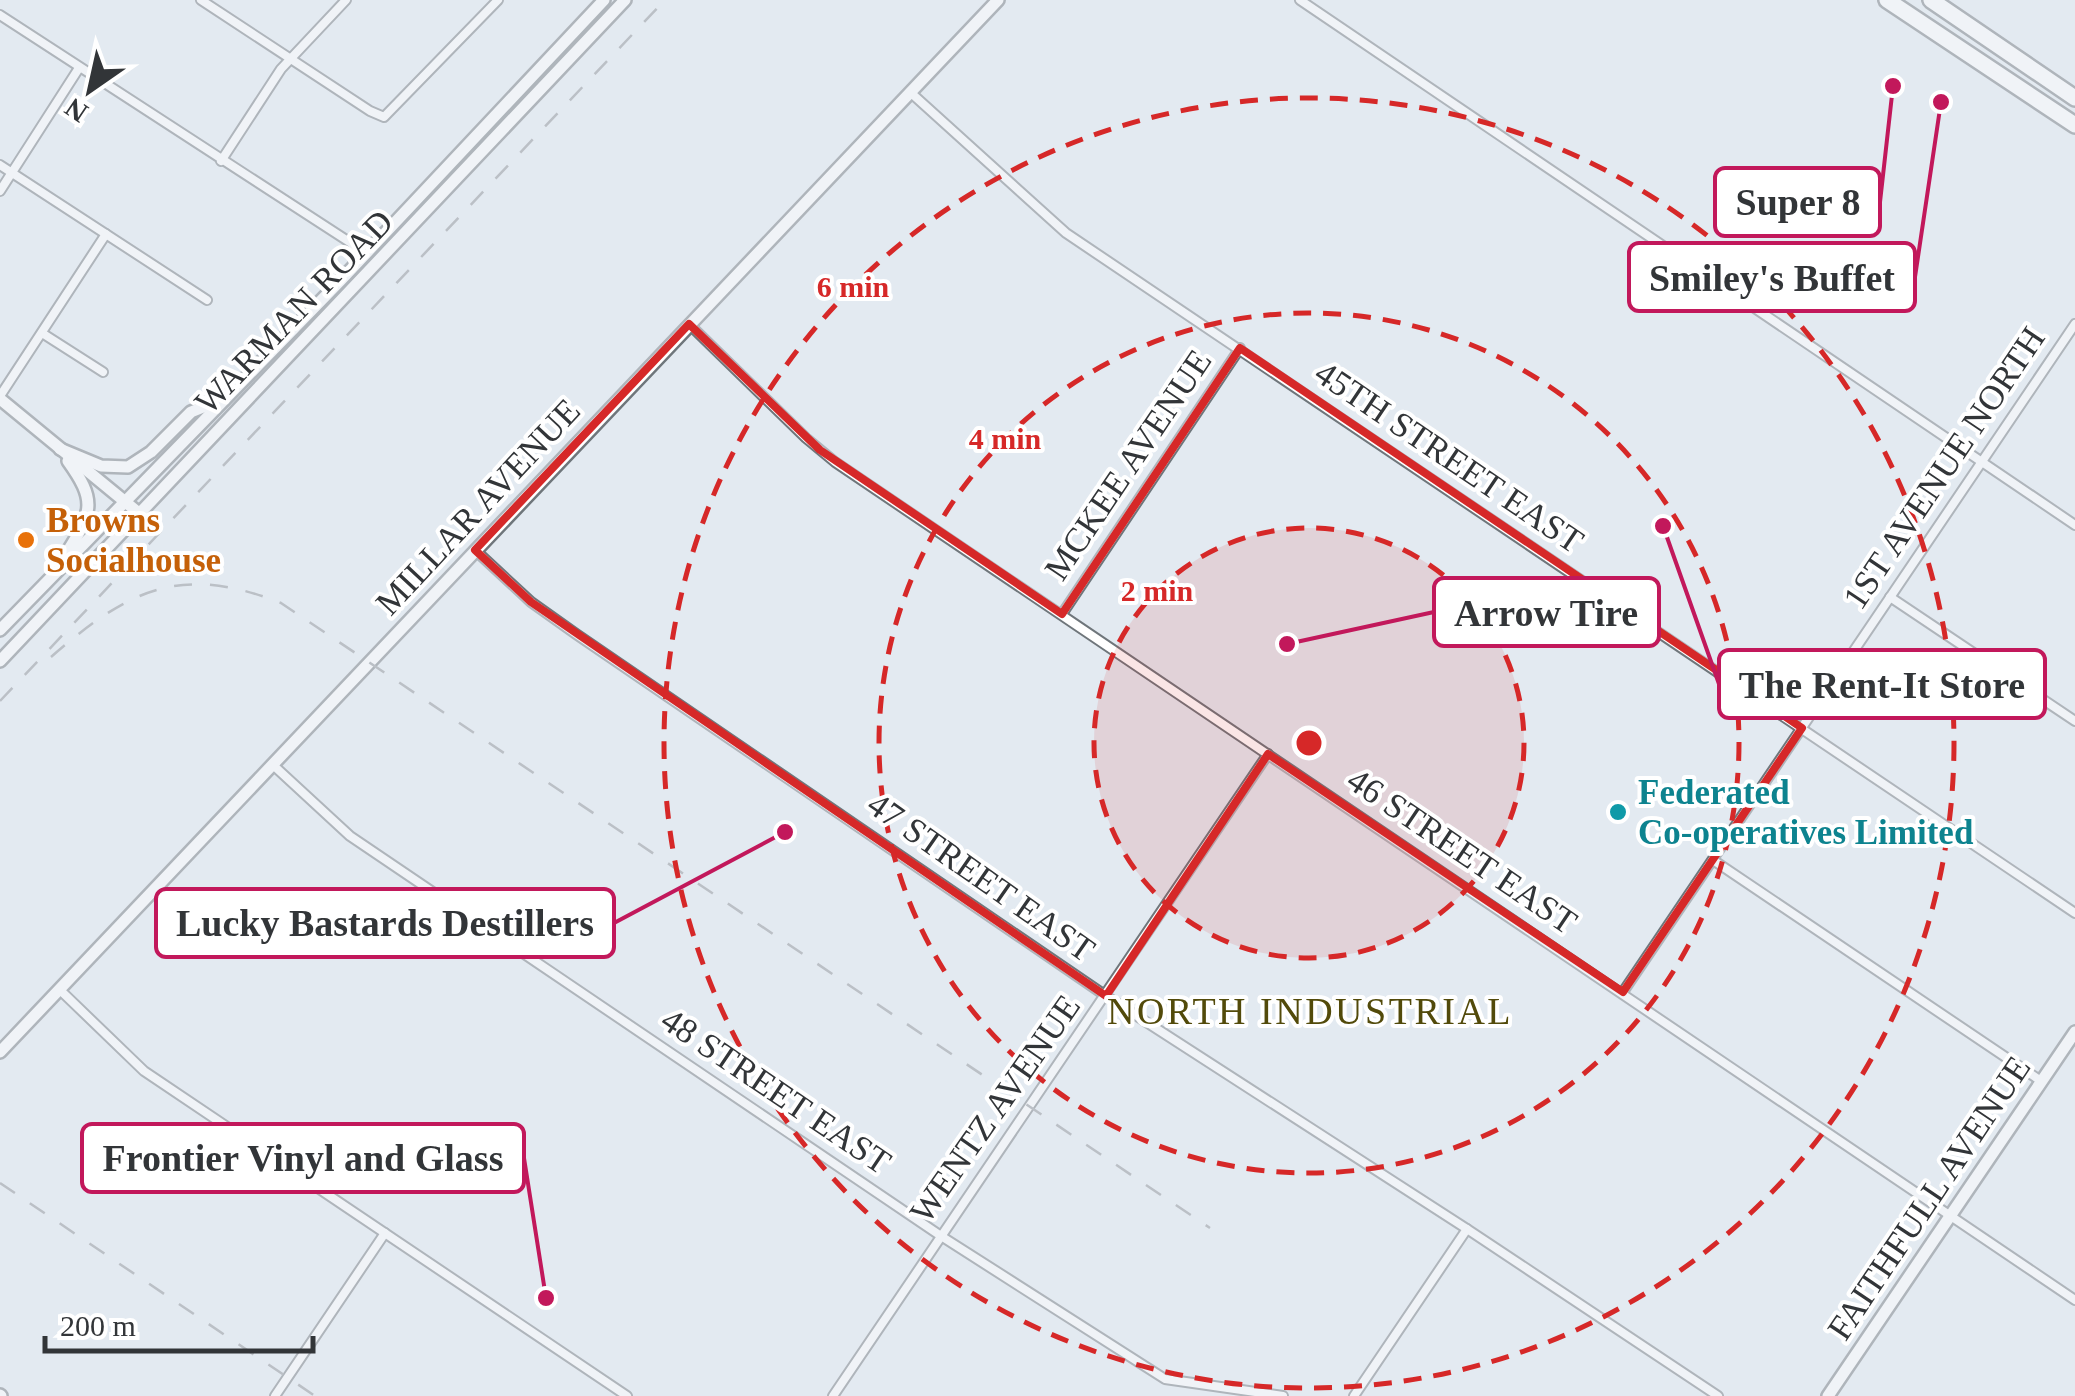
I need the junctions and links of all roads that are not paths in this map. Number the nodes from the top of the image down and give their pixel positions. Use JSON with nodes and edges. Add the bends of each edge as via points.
{"nodes":[{"id":1,"x":201,"y":0,"type":"edge"},
{"id":2,"x":346,"y":0,"type":"edge"},
{"id":3,"x":498,"y":0,"type":"edge"},
{"id":4,"x":604,"y":0,"type":"edge"},
{"id":5,"x":626,"y":0,"type":"edge"},
{"id":6,"x":998,"y":0,"type":"edge"},
{"id":7,"x":1300,"y":0,"type":"edge"},
{"id":8,"x":1887,"y":0,"type":"edge"},
{"id":9,"x":1931,"y":0,"type":"edge"},
{"id":10,"x":0,"y":16,"type":"edge"},
{"id":11,"x":291,"y":59,"type":"junction"},
{"id":12,"x":79,"y":68,"type":"junction"},
{"id":13,"x":910,"y":92,"type":"junction"},
{"id":14,"x":2075,"y":98,"type":"edge"},
{"id":15,"x":2075,"y":125,"type":"edge"},
{"id":16,"x":221,"y":161,"type":"junction"},
{"id":17,"x":0,"y":165,"type":"edge"},
{"id":18,"x":12,"y":173,"type":"junction"},
{"id":19,"x":0,"y":191,"type":"edge"},
{"id":20,"x":106,"y":234,"type":"junction"},
{"id":21,"x":363,"y":256,"type":"junction"},
{"id":22,"x":207,"y":300,"type":"dead end"},
{"id":23,"x":689,"y":324,"type":"junction"},
{"id":24,"x":2075,"y":324,"type":"edge"},
{"id":25,"x":42,"y":333,"type":"junction"},
{"id":26,"x":1240,"y":348,"type":"junction"},
{"id":27,"x":294,"y":352,"type":"junction"},
{"id":28,"x":103,"y":372,"type":"dead end"},
{"id":29,"x":226,"y":397,"type":"junction"},
{"id":30,"x":0,"y":398,"type":"edge"},
{"id":31,"x":60,"y":449,"type":"junction"},
{"id":32,"x":1982,"y":462,"type":"junction"},
{"id":33,"x":124,"y":500,"type":"junction"},
{"id":34,"x":140,"y":514,"type":"junction"},
{"id":35,"x":2075,"y":525,"type":"edge"},
{"id":36,"x":475,"y":550,"type":"junction"},
{"id":37,"x":56,"y":572,"type":"junction"},
{"id":38,"x":1890,"y":596,"type":"junction"},
{"id":39,"x":1062,"y":614,"type":"junction"},
{"id":40,"x":0,"y":630,"type":"edge"},
{"id":41,"x":0,"y":661,"type":"edge"},
{"id":42,"x":2075,"y":721,"type":"edge"},
{"id":43,"x":1802,"y":728,"type":"junction"},
{"id":44,"x":1268,"y":754,"type":"junction"},
{"id":45,"x":272,"y":763,"type":"junction"},
{"id":46,"x":1713,"y":860,"type":"junction"},
{"id":47,"x":2075,"y":913,"type":"edge"},
{"id":48,"x":59,"y":989,"type":"junction"},
{"id":49,"x":1623,"y":992,"type":"junction"},
{"id":50,"x":1106,"y":996,"type":"junction"},
{"id":51,"x":2075,"y":1032,"type":"edge"},
{"id":52,"x":0,"y":1052,"type":"edge"},
{"id":53,"x":2040,"y":1081,"type":"junction"},
{"id":54,"x":1950,"y":1214,"type":"junction"},
{"id":55,"x":1467,"y":1229,"type":"junction"},
{"id":56,"x":385,"y":1234,"type":"junction"},
{"id":57,"x":941,"y":1236,"type":"junction"},
{"id":58,"x":2075,"y":1300,"type":"edge"},
{"id":59,"x":275,"y":1396,"type":"edge"},
{"id":60,"x":627,"y":1396,"type":"edge"},
{"id":61,"x":833,"y":1396,"type":"edge"},
{"id":62,"x":1283,"y":1396,"type":"edge"},
{"id":63,"x":1354,"y":1396,"type":"edge"},
{"id":64,"x":1718,"y":1396,"type":"edge"},
{"id":65,"x":1828,"y":1396,"type":"edge"}],
"edges":[{"from":1,"to":11,"type":"street"},
{"from":2,"to":11,"type":"street"},
{"from":3,"to":11,"type":"street","via":[[384,117]]},
{"from":4,"to":21,"type":"main road","name":"WARMAN ROAD"},
{"from":5,"to":27,"type":"main road","name":"WARMAN ROAD"},
{"from":6,"to":13,"type":"main road","name":"MILLAR AVENUE"},
{"from":7,"to":32,"type":"street"},
{"from":8,"to":15,"type":"highway"},
{"from":9,"to":14,"type":"highway"},
{"from":10,"to":12,"type":"street"},
{"from":11,"to":16,"type":"street"},
{"from":12,"to":16,"type":"street"},
{"from":12,"to":18,"type":"street"},
{"from":13,"to":23,"type":"main road","name":"MILLAR AVENUE"},
{"from":13,"to":26,"type":"street","name":"45TH STREET EAST","via":[[1050,222]]},
{"from":16,"to":21,"type":"street"},
{"from":17,"to":18,"type":"street"},
{"from":18,"to":19,"type":"street"},
{"from":18,"to":20,"type":"street"},
{"from":20,"to":22,"type":"street"},
{"from":20,"to":25,"type":"street"},
{"from":21,"to":27,"type":"main road"},
{"from":21,"to":29,"type":"main road","name":"WARMAN ROAD"},
{"from":23,"to":36,"type":"main road","name":"MILLAR AVENUE"},
{"from":23,"to":39,"type":"street","name":"46 STREET EAST","via":[[820,450]]},
{"from":24,"to":32,"type":"street","name":"1ST AVENUE NORTH"},
{"from":25,"to":28,"type":"street"},
{"from":25,"to":30,"type":"street"},
{"from":26,"to":39,"type":"street","name":"MCKEE AVENUE"},
{"from":26,"to":43,"type":"street","name":"45TH STREET EAST"},
{"from":27,"to":34,"type":"main road","name":"WARMAN ROAD"},
{"from":29,"to":31,"type":"main road","via":[[192,412],[128,466],[100,466]]},
{"from":29,"to":33,"type":"main road","name":"WARMAN ROAD"},
{"from":30,"to":31,"type":"main road"},
{"from":31,"to":33,"type":"main road"},
{"from":31,"to":37,"type":"main road","via":[[90,504]]},
{"from":32,"to":35,"type":"street"},
{"from":32,"to":38,"type":"street","name":"1ST AVENUE NORTH"},
{"from":33,"to":34,"type":"main road"},
{"from":33,"to":37,"type":"main road","name":"WARMAN ROAD"},
{"from":34,"to":41,"type":"main road","name":"WARMAN ROAD"},
{"from":36,"to":45,"type":"main road","name":"MILLAR AVENUE"},
{"from":36,"to":50,"type":"street","name":"47 STREET EAST","via":[[561,624]]},
{"from":37,"to":40,"type":"main road","name":"WARMAN ROAD"},
{"from":38,"to":42,"type":"street"},
{"from":38,"to":43,"type":"street","name":"1ST AVENUE NORTH"},
{"from":39,"to":44,"type":"street","name":"46 STREET EAST"},
{"from":43,"to":46,"type":"street","name":"1ST AVENUE NORTH"},
{"from":43,"to":47,"type":"street","name":"45TH STREET EAST"},
{"from":44,"to":49,"type":"street","name":"46 STREET EAST"},
{"from":44,"to":50,"type":"street","name":"WENTZ AVENUE"},
{"from":45,"to":48,"type":"main road","name":"MILLAR AVENUE"},
{"from":45,"to":57,"type":"street","name":"48 STREET EAST","via":[[350,836]]},
{"from":46,"to":49,"type":"street","name":"1ST AVENUE NORTH"},
{"from":46,"to":53,"type":"street"},
{"from":48,"to":52,"type":"main road","name":"MILLAR AVENUE"},
{"from":48,"to":56,"type":"street","via":[[144,1071]]},
{"from":49,"to":54,"type":"street","name":"46 STREET EAST"},
{"from":50,"to":55,"type":"street","name":"47 STREET EAST"},
{"from":50,"to":57,"type":"street","name":"WENTZ AVENUE"},
{"from":51,"to":53,"type":"main road","name":"FAITHFULL AVENUE"},
{"from":53,"to":54,"type":"main road","name":"FAITHFULL AVENUE"},
{"from":54,"to":58,"type":"street","name":"46 STREET EAST"},
{"from":54,"to":65,"type":"main road","name":"FAITHFULL AVENUE"},
{"from":55,"to":63,"type":"street"},
{"from":55,"to":64,"type":"street","name":"47 STREET EAST"},
{"from":56,"to":59,"type":"street"},
{"from":56,"to":60,"type":"street"},
{"from":57,"to":61,"type":"street","name":"WENTZ AVENUE"},
{"from":57,"to":62,"type":"street","name":"48 STREET EAST","via":[[1165,1379]]}]}
